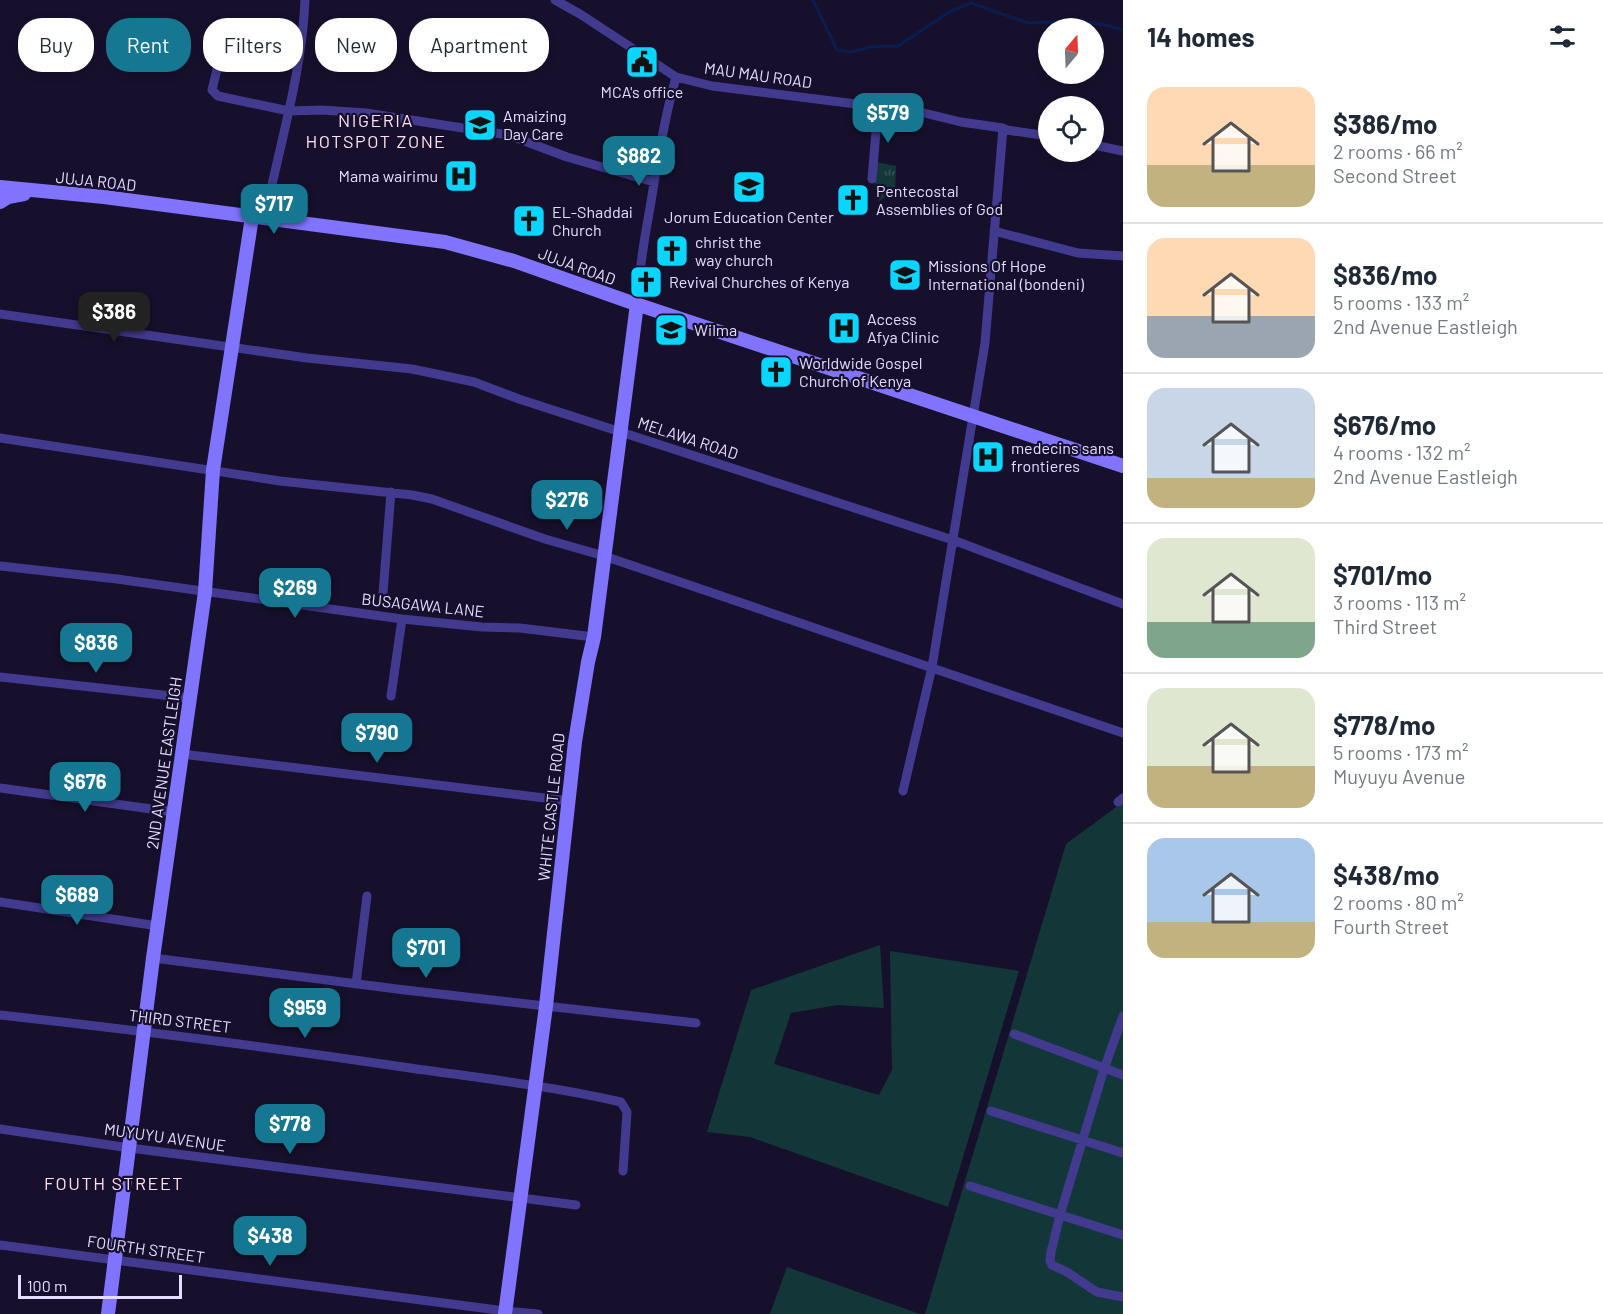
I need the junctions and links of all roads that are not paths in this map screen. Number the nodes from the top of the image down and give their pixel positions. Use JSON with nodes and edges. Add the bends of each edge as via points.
{"nodes":[{"id":1,"x":305,"y":0,"type":"edge"},
{"id":2,"x":555,"y":0,"type":"edge"},
{"id":3,"x":216,"y":72,"type":"edge"},
{"id":4,"x":676,"y":77,"type":"junction"},
{"id":5,"x":878,"y":108,"type":"junction"},
{"id":6,"x":289,"y":111,"type":"junction"},
{"id":7,"x":1003,"y":128,"type":"junction"},
{"id":8,"x":1038,"y":135,"type":"edge"},
{"id":9,"x":1104,"y":147,"type":"edge"},
{"id":10,"x":1123,"y":151,"type":"edge"},
{"id":11,"x":872,"y":179,"type":"dead end"},
{"id":12,"x":654,"y":182,"type":"junction"},
{"id":13,"x":0,"y":188,"type":"edge"},
{"id":14,"x":41,"y":192,"type":"junction"},
{"id":15,"x":0,"y":202,"type":"edge"},
{"id":16,"x":259,"y":218,"type":"junction"},
{"id":17,"x":994,"y":231,"type":"junction"},
{"id":18,"x":1123,"y":256,"type":"edge"},
{"id":19,"x":637,"y":304,"type":"junction"},
{"id":20,"x":0,"y":314,"type":"edge"},
{"id":21,"x":231,"y":346,"type":"junction"},
{"id":22,"x":973,"y":416,"type":"junction"},
{"id":23,"x":621,"y":431,"type":"junction"},
{"id":24,"x":0,"y":438,"type":"edge"},
{"id":25,"x":1123,"y":466,"type":"edge"},
{"id":26,"x":213,"y":470,"type":"junction"},
{"id":27,"x":392,"y":492,"type":"junction"},
{"id":28,"x":953,"y":540,"type":"junction"},
{"id":29,"x":604,"y":556,"type":"junction"},
{"id":30,"x":0,"y":566,"type":"edge"},
{"id":31,"x":205,"y":592,"type":"junction"},
{"id":32,"x":383,"y":593,"type":"dead end"},
{"id":33,"x":1123,"y":604,"type":"edge"},
{"id":34,"x":402,"y":619,"type":"junction"},
{"id":35,"x":594,"y":637,"type":"junction"},
{"id":36,"x":932,"y":667,"type":"junction"},
{"id":37,"x":0,"y":677,"type":"edge"},
{"id":38,"x":391,"y":696,"type":"dead end"},
{"id":39,"x":190,"y":698,"type":"junction"},
{"id":40,"x":1123,"y":733,"type":"edge"},
{"id":41,"x":182,"y":754,"type":"junction"},
{"id":42,"x":0,"y":788,"type":"edge"},
{"id":43,"x":903,"y":791,"type":"dead end"},
{"id":44,"x":569,"y":801,"type":"junction"},
{"id":45,"x":173,"y":812,"type":"junction"},
{"id":46,"x":367,"y":896,"type":"dead end"},
{"id":47,"x":0,"y":902,"type":"edge"},
{"id":48,"x":158,"y":926,"type":"junction"},
{"id":49,"x":153,"y":957,"type":"junction"},
{"id":50,"x":356,"y":984,"type":"junction"},
{"id":51,"x":546,"y":1006,"type":"junction"},
{"id":52,"x":0,"y":1016,"type":"edge"},
{"id":53,"x":1123,"y":1016,"type":"edge"},
{"id":54,"x":696,"y":1023,"type":"dead end"},
{"id":55,"x":144,"y":1031,"type":"junction"},
{"id":56,"x":1014,"y":1034,"type":"dead end"},
{"id":57,"x":1104,"y":1069,"type":"junction"},
{"id":58,"x":1123,"y":1075,"type":"edge"},
{"id":59,"x":534,"y":1086,"type":"junction"},
{"id":60,"x":991,"y":1111,"type":"dead end"},
{"id":61,"x":0,"y":1129,"type":"edge"},
{"id":62,"x":1083,"y":1139,"type":"junction"},
{"id":63,"x":130,"y":1148,"type":"junction"},
{"id":64,"x":1123,"y":1153,"type":"edge"},
{"id":65,"x":623,"y":1171,"type":"dead end"},
{"id":66,"x":970,"y":1186,"type":"dead end"},
{"id":67,"x":519,"y":1198,"type":"junction"},
{"id":68,"x":576,"y":1205,"type":"dead end"},
{"id":69,"x":1060,"y":1215,"type":"junction"},
{"id":70,"x":1123,"y":1235,"type":"edge"},
{"id":71,"x":0,"y":1245,"type":"edge"},
{"id":72,"x":114,"y":1260,"type":"junction"},
{"id":73,"x":1123,"y":1298,"type":"edge"},
{"id":74,"x":505,"y":1313,"type":"edge"},
{"id":75,"x":108,"y":1314,"type":"edge"},
{"id":76,"x":538,"y":1314,"type":"edge"}],
"edges":[{"from":1,"to":6,"type":"street"},
{"from":2,"to":4,"type":"street","name":"MAU MAU ROAD"},
{"from":3,"to":6,"type":"street","via":[[212,90],[218,96]]},
{"from":4,"to":5,"type":"street","name":"MAU MAU ROAD","via":[[712,86]]},
{"from":4,"to":12,"type":"street"},
{"from":5,"to":7,"type":"street","name":"MAU MAU ROAD"},
{"from":5,"to":11,"type":"street"},
{"from":6,"to":12,"type":"street","via":[[366,113],[508,135]]},
{"from":6,"to":16,"type":"street"},
{"from":7,"to":8,"type":"street","name":"MAU MAU ROAD"},
{"from":7,"to":17,"type":"street"},
{"from":9,"to":10,"type":"street"},
{"from":12,"to":19,"type":"street"},
{"from":13,"to":14,"type":"street","name":"JUJA ROAD"},
{"from":14,"to":15,"type":"street","via":[[16,195]]},
{"from":14,"to":16,"type":"street","name":"JUJA ROAD"},
{"from":16,"to":19,"type":"street","name":"JUJA ROAD","via":[[445,242],[514,261]]},
{"from":16,"to":21,"type":"street","name":"2ND AVENUE EASTLEIGH"},
{"from":17,"to":18,"type":"street","via":[[1078,253]]},
{"from":17,"to":22,"type":"street","via":[[989,308]]},
{"from":19,"to":22,"type":"street","name":"JUJA ROAD"},
{"from":19,"to":23,"type":"street","name":"WHITE CASTLE ROAD"},
{"from":20,"to":21,"type":"street","name":"MELAWA ROAD"},
{"from":21,"to":23,"type":"street","name":"MELAWA ROAD","via":[[440,374]]},
{"from":21,"to":26,"type":"street","name":"2ND AVENUE EASTLEIGH"},
{"from":22,"to":25,"type":"street","name":"JUJA ROAD"},
{"from":22,"to":28,"type":"street"},
{"from":23,"to":28,"type":"street","name":"MELAWA ROAD"},
{"from":23,"to":29,"type":"street","name":"WHITE CASTLE ROAD"},
{"from":24,"to":26,"type":"street"},
{"from":26,"to":27,"type":"street"},
{"from":26,"to":31,"type":"street","name":"2ND AVENUE EASTLEIGH"},
{"from":27,"to":29,"type":"street","via":[[432,499]]},
{"from":27,"to":32,"type":"street"},
{"from":28,"to":33,"type":"street","name":"MELAWA ROAD"},
{"from":28,"to":36,"type":"street"},
{"from":29,"to":35,"type":"street","name":"WHITE CASTLE ROAD"},
{"from":29,"to":36,"type":"street"},
{"from":30,"to":31,"type":"street","name":"BUSAGAWA LANE"},
{"from":31,"to":34,"type":"street","name":"BUSAGAWA LANE"},
{"from":31,"to":39,"type":"street","name":"2ND AVENUE EASTLEIGH"},
{"from":34,"to":35,"type":"street","name":"BUSAGAWA LANE"},
{"from":34,"to":38,"type":"street"},
{"from":35,"to":44,"type":"street","name":"WHITE CASTLE ROAD","via":[[574,742]]},
{"from":36,"to":40,"type":"street"},
{"from":36,"to":43,"type":"street"},
{"from":37,"to":39,"type":"street"},
{"from":39,"to":41,"type":"street","name":"2ND AVENUE EASTLEIGH"},
{"from":41,"to":44,"type":"street"},
{"from":41,"to":45,"type":"street","name":"2ND AVENUE EASTLEIGH"},
{"from":42,"to":45,"type":"street"},
{"from":44,"to":51,"type":"street","name":"WHITE CASTLE ROAD"},
{"from":45,"to":48,"type":"street","name":"2ND AVENUE EASTLEIGH"},
{"from":46,"to":50,"type":"street"},
{"from":47,"to":48,"type":"street"},
{"from":48,"to":49,"type":"street","name":"2ND AVENUE EASTLEIGH"},
{"from":49,"to":50,"type":"street"},
{"from":49,"to":55,"type":"street","name":"2ND AVENUE EASTLEIGH"},
{"from":50,"to":51,"type":"street"},
{"from":51,"to":54,"type":"street"},
{"from":51,"to":59,"type":"street","name":"WHITE CASTLE ROAD"},
{"from":52,"to":55,"type":"street","name":"THIRD STREET"},
{"from":53,"to":57,"type":"street"},
{"from":55,"to":59,"type":"street","name":"THIRD STREET"},
{"from":55,"to":63,"type":"street","name":"2ND AVENUE EASTLEIGH"},
{"from":56,"to":57,"type":"street"},
{"from":57,"to":58,"type":"street"},
{"from":57,"to":62,"type":"street"},
{"from":59,"to":65,"type":"street","name":"THIRD STREET","via":[[621,1102],[627,1112]]},
{"from":59,"to":67,"type":"street","name":"WHITE CASTLE ROAD"},
{"from":60,"to":62,"type":"street"},
{"from":61,"to":63,"type":"street","name":"MUYUYU AVENUE"},
{"from":62,"to":64,"type":"street"},
{"from":62,"to":69,"type":"street"},
{"from":63,"to":67,"type":"street","name":"MUYUYU AVENUE"},
{"from":63,"to":72,"type":"street","name":"2ND AVENUE EASTLEIGH"},
{"from":66,"to":69,"type":"street"},
{"from":67,"to":68,"type":"street","name":"MUYUYU AVENUE"},
{"from":67,"to":74,"type":"street","name":"WHITE CASTLE ROAD"},
{"from":69,"to":70,"type":"street"},
{"from":69,"to":73,"type":"street","via":[[1050,1252],[1052,1265],[1097,1292]]},
{"from":71,"to":72,"type":"street","name":"FOURTH STREET"},
{"from":72,"to":74,"type":"street","name":"FOURTH STREET"},
{"from":72,"to":75,"type":"street","name":"2ND AVENUE EASTLEIGH"},
{"from":74,"to":76,"type":"street","name":"FOURTH STREET"}]}
